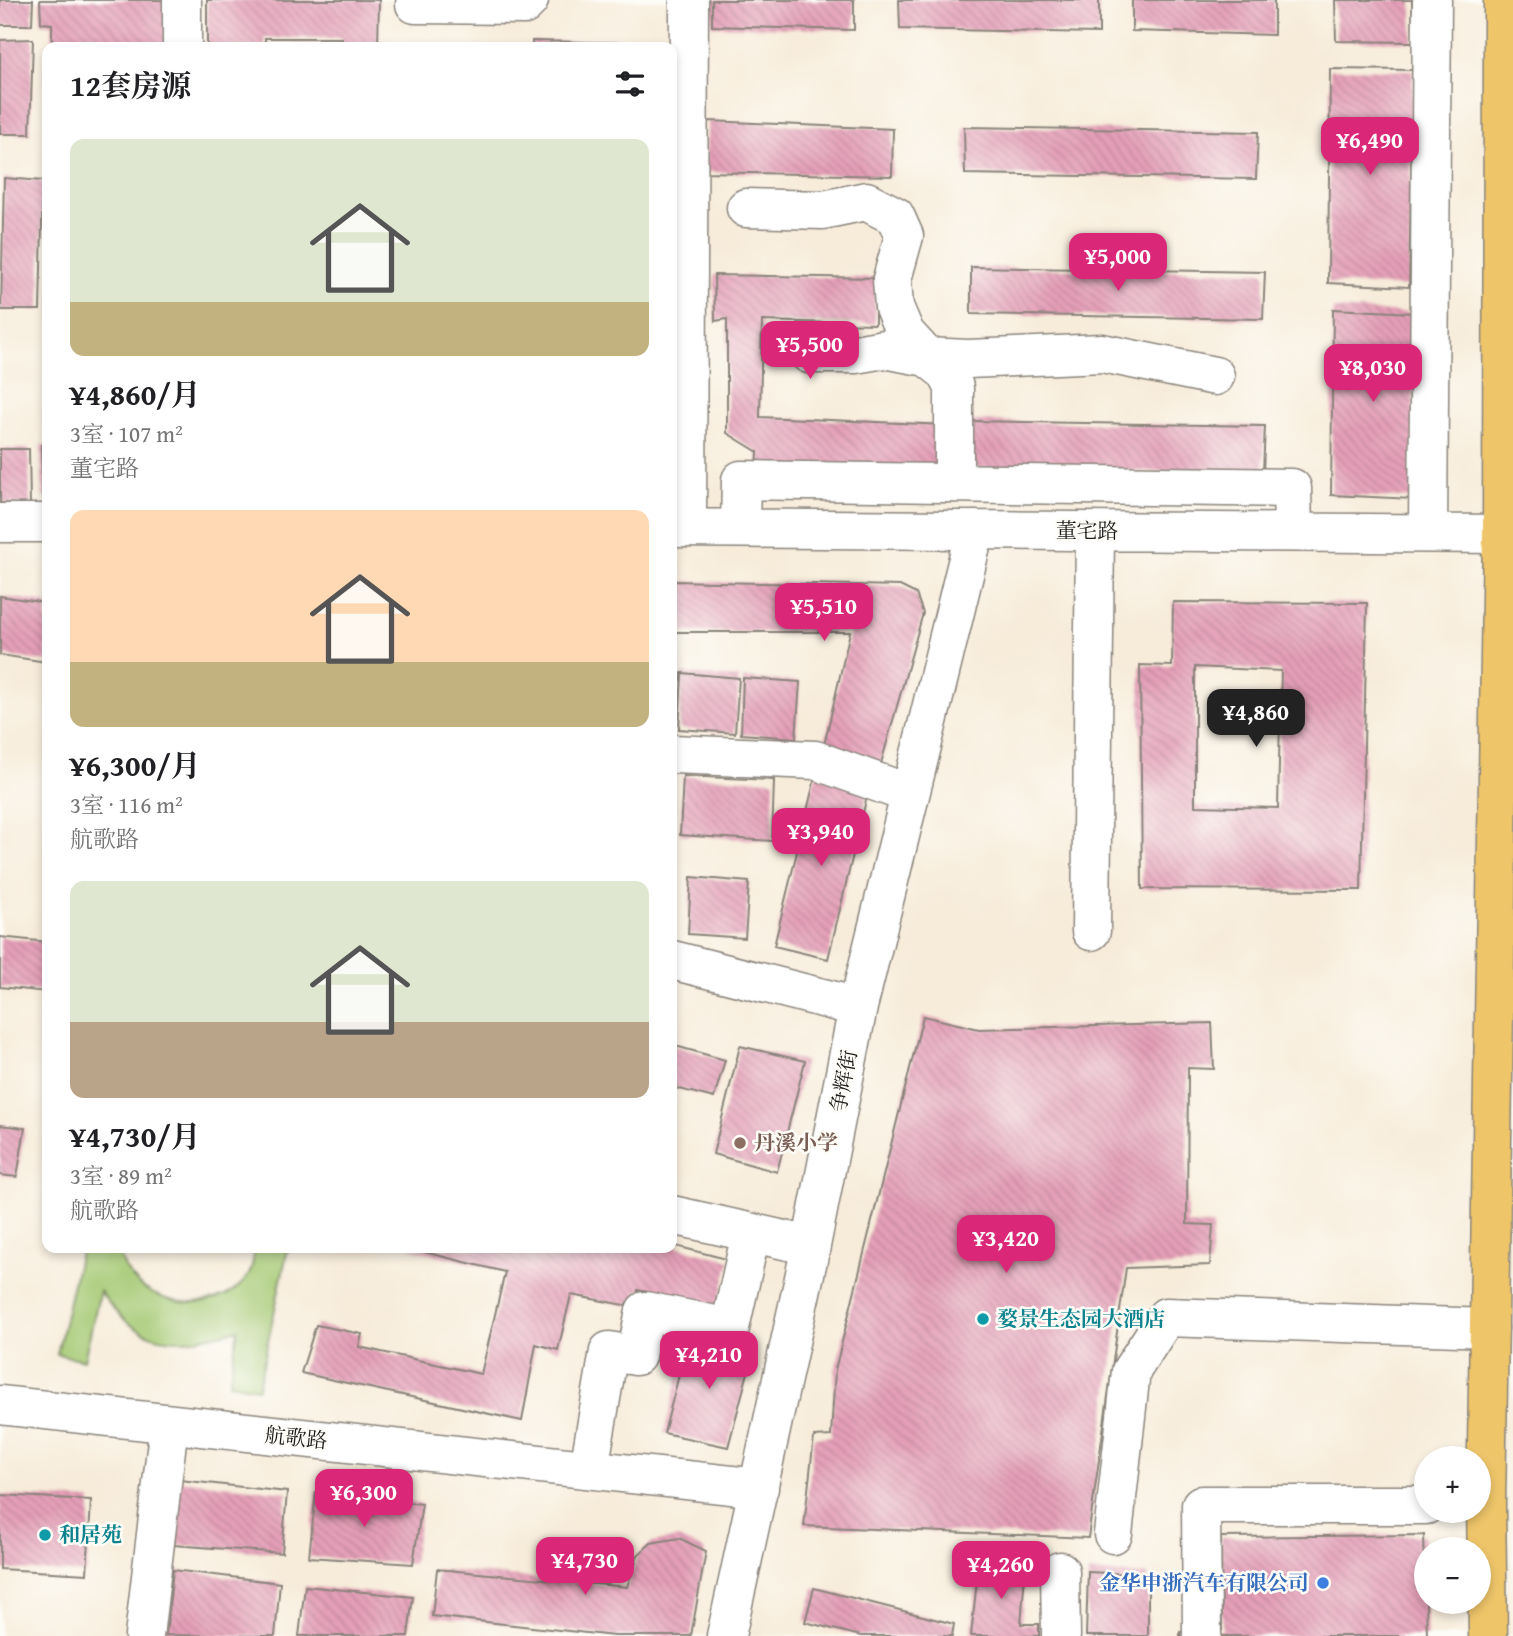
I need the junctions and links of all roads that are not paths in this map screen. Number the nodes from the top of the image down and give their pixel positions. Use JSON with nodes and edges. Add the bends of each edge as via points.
{"nodes":[{"id":1,"x":182,"y":0,"type":"edge"},
{"id":2,"x":529,"y":0,"type":"edge"},
{"id":3,"x":689,"y":0,"type":"edge"},
{"id":4,"x":1432,"y":0,"type":"edge"},
{"id":5,"x":1503,"y":0,"type":"edge"},
{"id":6,"x":415,"y":4,"type":"dead end"},
{"id":7,"x":183,"y":42,"type":"edge"},
{"id":8,"x":746,"y":208,"type":"dead end"},
{"id":9,"x":809,"y":354,"type":"dead end"},
{"id":10,"x":927,"y":357,"type":"junction"},
{"id":11,"x":1215,"y":376,"type":"dead end"},
{"id":12,"x":954,"y":483,"type":"junction"},
{"id":13,"x":0,"y":523,"type":"edge"},
{"id":14,"x":42,"y":523,"type":"edge"},
{"id":15,"x":680,"y":528,"type":"edge"},
{"id":16,"x":740,"y":528,"type":"junction"},
{"id":17,"x":975,"y":530,"type":"junction"},
{"id":18,"x":1095,"y":531,"type":"junction"},
{"id":19,"x":1293,"y":531,"type":"junction"},
{"id":20,"x":1428,"y":531,"type":"junction"},
{"id":21,"x":1502,"y":534,"type":"junction"},
{"id":22,"x":677,"y":754,"type":"edge"},
{"id":23,"x":911,"y":794,"type":"junction"},
{"id":24,"x":1091,"y":931,"type":"dead end"},
{"id":25,"x":677,"y":961,"type":"edge"},
{"id":26,"x":858,"y":1006,"type":"junction"},
{"id":27,"x":677,"y":1216,"type":"edge"},
{"id":28,"x":751,"y":1233,"type":"junction"},
{"id":29,"x":811,"y":1246,"type":"junction"},
{"id":30,"x":1489,"y":1328,"type":"junction"},
{"id":31,"x":0,"y":1405,"type":"edge"},
{"id":32,"x":169,"y":1424,"type":"junction"},
{"id":33,"x":1485,"y":1446,"type":"edge"},
{"id":34,"x":589,"y":1469,"type":"junction"},
{"id":35,"x":759,"y":1488,"type":"junction"},
{"id":36,"x":1414,"y":1505,"type":"edge"},
{"id":37,"x":1484,"y":1523,"type":"edge"},
{"id":38,"x":1113,"y":1534,"type":"dead end"},
{"id":39,"x":1060,"y":1571,"type":"dead end"},
{"id":40,"x":144,"y":1636,"type":"edge"},
{"id":41,"x":726,"y":1636,"type":"edge"},
{"id":42,"x":1061,"y":1636,"type":"edge"},
{"id":43,"x":1202,"y":1636,"type":"edge"},
{"id":44,"x":1488,"y":1636,"type":"edge"}],
"edges":[{"from":1,"to":7,"type":"street"},
{"from":2,"to":6,"type":"street","via":[[524,5]]},
{"from":3,"to":15,"type":"street"},
{"from":4,"to":20,"type":"street"},
{"from":5,"to":21,"type":"main road"},
{"from":8,"to":10,"type":"street","via":[[822,210],[866,201],[895,216],[904,236],[892,279],[894,307],[905,333]]},
{"from":9,"to":10,"type":"street","via":[[884,349]]},
{"from":10,"to":11,"type":"street","via":[[1101,353]]},
{"from":10,"to":12,"type":"street","via":[[946,372],[954,387]]},
{"from":12,"to":16,"type":"street","via":[[741,480]]},
{"from":12,"to":19,"type":"street","via":[[1292,488]]},
{"from":13,"to":14,"type":"street"},
{"from":15,"to":16,"type":"street","name":"董宅路"},
{"from":16,"to":17,"type":"street","name":"董宅路"},
{"from":17,"to":18,"type":"street","name":"董宅路"},
{"from":17,"to":23,"type":"street","name":"争辉街"},
{"from":18,"to":19,"type":"street","name":"董宅路"},
{"from":18,"to":24,"type":"street"},
{"from":19,"to":20,"type":"street","name":"董宅路"},
{"from":20,"to":21,"type":"street","name":"董宅路"},
{"from":21,"to":30,"type":"main road"},
{"from":22,"to":23,"type":"street","via":[[815,760]]},
{"from":23,"to":26,"type":"street","name":"争辉街"},
{"from":25,"to":26,"type":"street"},
{"from":26,"to":29,"type":"street","name":"争辉街"},
{"from":27,"to":28,"type":"street"},
{"from":28,"to":29,"type":"street"},
{"from":28,"to":34,"type":"street","via":[[730,1328],[645,1311],[636,1356],[609,1351]]},
{"from":29,"to":35,"type":"street","name":"争辉街"},
{"from":30,"to":33,"type":"main road"},
{"from":30,"to":38,"type":"street","via":[[1166,1317],[1131,1371]]},
{"from":31,"to":32,"type":"street","name":"航歌路"},
{"from":32,"to":34,"type":"street","name":"航歌路"},
{"from":32,"to":40,"type":"street"},
{"from":34,"to":35,"type":"street","name":"航歌路"},
{"from":35,"to":41,"type":"street","name":"争辉街"},
{"from":36,"to":43,"type":"street","via":[[1201,1504]]},
{"from":37,"to":44,"type":"main road"},
{"from":39,"to":42,"type":"street"}]}
